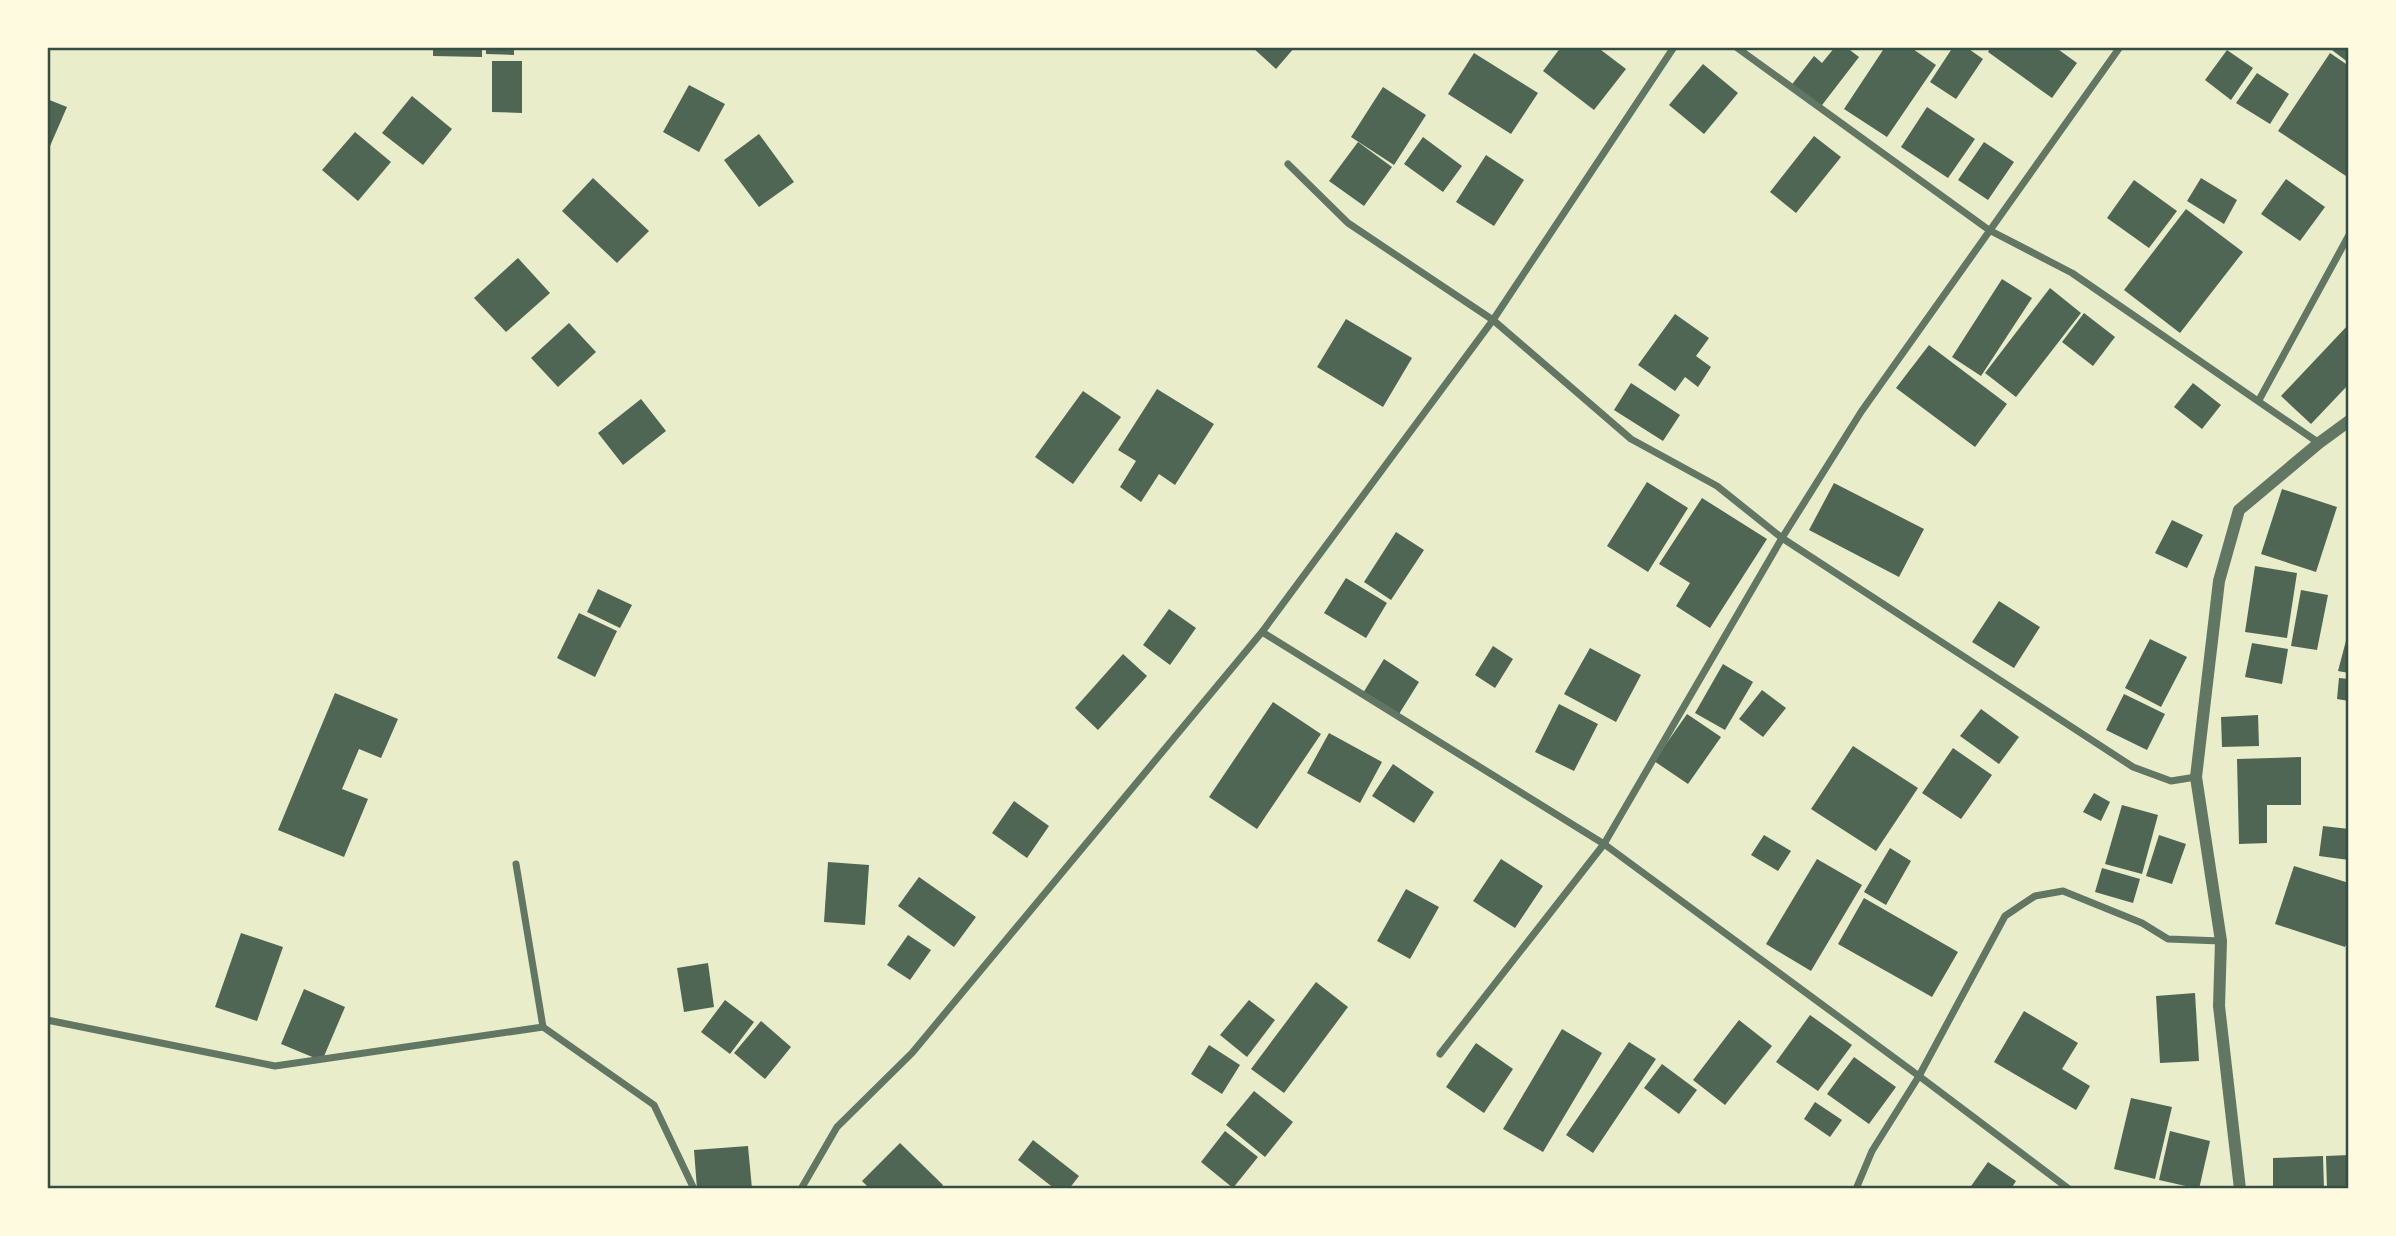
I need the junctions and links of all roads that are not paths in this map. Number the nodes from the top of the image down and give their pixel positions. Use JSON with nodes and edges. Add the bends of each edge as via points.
{"nodes":[{"id":1,"x":1674,"y":47,"type":"edge"},
{"id":2,"x":1736,"y":47,"type":"edge"},
{"id":3,"x":2120,"y":47,"type":"edge"},
{"id":4,"x":1288,"y":164,"type":"dead end"},
{"id":5,"x":1989,"y":230,"type":"junction"},
{"id":6,"x":2349,"y":236,"type":"edge"},
{"id":7,"x":1493,"y":320,"type":"junction"},
{"id":8,"x":2259,"y":400,"type":"junction"},
{"id":9,"x":2349,"y":421,"type":"edge"},
{"id":10,"x":2319,"y":443,"type":"junction"},
{"id":11,"x":1782,"y":538,"type":"junction"},
{"id":12,"x":1262,"y":632,"type":"junction"},
{"id":13,"x":2196,"y":777,"type":"junction"},
{"id":14,"x":1604,"y":844,"type":"junction"},
{"id":15,"x":516,"y":864,"type":"dead end"},
{"id":16,"x":2221,"y":941,"type":"junction"},
{"id":17,"x":47,"y":1020,"type":"edge"},
{"id":18,"x":543,"y":1027,"type":"junction"},
{"id":19,"x":1440,"y":1054,"type":"dead end"},
{"id":20,"x":1919,"y":1076,"type":"junction"},
{"id":21,"x":694,"y":1189,"type":"edge"},
{"id":22,"x":801,"y":1189,"type":"edge"},
{"id":23,"x":1856,"y":1189,"type":"edge"},
{"id":24,"x":2069,"y":1189,"type":"edge"},
{"id":25,"x":2240,"y":1189,"type":"edge"}],
"edges":[{"from":1,"to":7,"type":"street"},
{"from":2,"to":5,"type":"street"},
{"from":3,"to":5,"type":"street"},
{"from":4,"to":7,"type":"street","via":[[1348,223]]},
{"from":5,"to":8,"type":"street","via":[[2072,273]]},
{"from":5,"to":11,"type":"street","via":[[1861,412]]},
{"from":6,"to":8,"type":"street"},
{"from":7,"to":11,"type":"street","via":[[1632,439],[1717,486]]},
{"from":7,"to":12,"type":"street"},
{"from":8,"to":10,"type":"street"},
{"from":9,"to":10,"type":"street"},
{"from":10,"to":13,"type":"street","via":[[2239,510],[2219,581]]},
{"from":11,"to":13,"type":"street","via":[[2133,767],[2171,781]]},
{"from":11,"to":14,"type":"street"},
{"from":12,"to":14,"type":"street"},
{"from":12,"to":22,"type":"street","via":[[912,1053],[837,1127]]},
{"from":13,"to":16,"type":"street"},
{"from":14,"to":19,"type":"street"},
{"from":14,"to":20,"type":"street"},
{"from":15,"to":18,"type":"street"},
{"from":16,"to":20,"type":"street","via":[[2168,939],[2143,923],[2063,891],[2035,896],[2006,916]]},
{"from":16,"to":25,"type":"street","via":[[2219,1006]]},
{"from":17,"to":18,"type":"street","via":[[275,1066]]},
{"from":18,"to":21,"type":"street","via":[[654,1105]]},
{"from":20,"to":23,"type":"street","via":[[1872,1151]]},
{"from":20,"to":24,"type":"street"}]}
